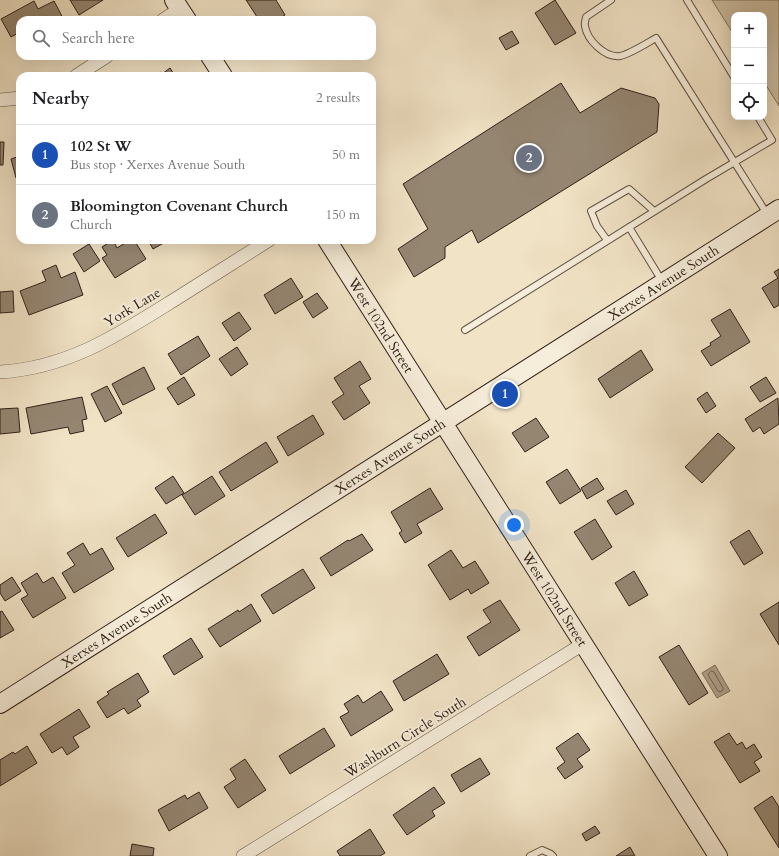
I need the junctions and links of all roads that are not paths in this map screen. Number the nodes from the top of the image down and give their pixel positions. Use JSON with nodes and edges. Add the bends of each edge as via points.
{"nodes":[{"id":1,"x":611,"y":0,"type":"edge"},
{"id":2,"x":687,"y":0,"type":"edge"},
{"id":3,"x":181,"y":10,"type":"edge"},
{"id":4,"x":170,"y":16,"type":"edge"},
{"id":5,"x":101,"y":60,"type":"edge"},
{"id":6,"x":213,"y":60,"type":"edge"},
{"id":7,"x":82,"y":72,"type":"edge"},
{"id":8,"x":220,"y":72,"type":"edge"},
{"id":9,"x":731,"y":72,"type":"edge"},
{"id":10,"x":16,"y":98,"type":"edge"},
{"id":11,"x":0,"y":100,"type":"edge"},
{"id":12,"x":760,"y":120,"type":"edge"},
{"id":13,"x":734,"y":162,"type":"junction"},
{"id":14,"x":654,"y":211,"type":"junction"},
{"id":15,"x":774,"y":212,"type":"edge"},
{"id":16,"x":629,"y":227,"type":"junction"},
{"id":17,"x":608,"y":240,"type":"junction"},
{"id":18,"x":263,"y":244,"type":"edge"},
{"id":19,"x":330,"y":244,"type":"edge"},
{"id":20,"x":663,"y":282,"type":"junction"},
{"id":21,"x":465,"y":330,"type":"dead end"},
{"id":22,"x":0,"y":372,"type":"edge"},
{"id":23,"x":443,"y":423,"type":"junction"},
{"id":24,"x":583,"y":644,"type":"junction"},
{"id":25,"x":0,"y":704,"type":"edge"},
{"id":26,"x":243,"y":856,"type":"edge"},
{"id":27,"x":530,"y":856,"type":"edge"},
{"id":28,"x":553,"y":856,"type":"edge"},
{"id":29,"x":718,"y":856,"type":"edge"}],
"edges":[{"from":1,"to":13,"type":"lane","via":[[586,17],[585,26],[590,39],[604,53],[619,56],[656,38]]},
{"from":2,"to":9,"type":"lane"},
{"from":3,"to":4,"type":"street"},
{"from":5,"to":7,"type":"street"},
{"from":6,"to":8,"type":"street"},
{"from":10,"to":11,"type":"street"},
{"from":12,"to":13,"type":"lane","via":[[772,140]]},
{"from":13,"to":14,"type":"lane"},
{"from":13,"to":15,"type":"lane"},
{"from":14,"to":16,"type":"lane"},
{"from":14,"to":17,"type":"lane","via":[[629,189],[591,211],[597,226]]},
{"from":15,"to":20,"type":"street","name":"Xerxes Avenue South"},
{"from":16,"to":17,"type":"lane"},
{"from":16,"to":20,"type":"lane"},
{"from":17,"to":21,"type":"lane"},
{"from":18,"to":22,"type":"street","name":"York Lane","via":[[128,329],[93,348],[55,362]]},
{"from":19,"to":23,"type":"street","name":"West 102nd Street"},
{"from":20,"to":23,"type":"street","name":"Xerxes Avenue South"},
{"from":23,"to":24,"type":"street","name":"West 102nd Street"},
{"from":23,"to":25,"type":"street","name":"Xerxes Avenue South"},
{"from":24,"to":26,"type":"street","name":"Washburn Circle South"},
{"from":24,"to":29,"type":"street","name":"West 102nd Street"},
{"from":27,"to":28,"type":"lane","via":[[542,850]]}]}
